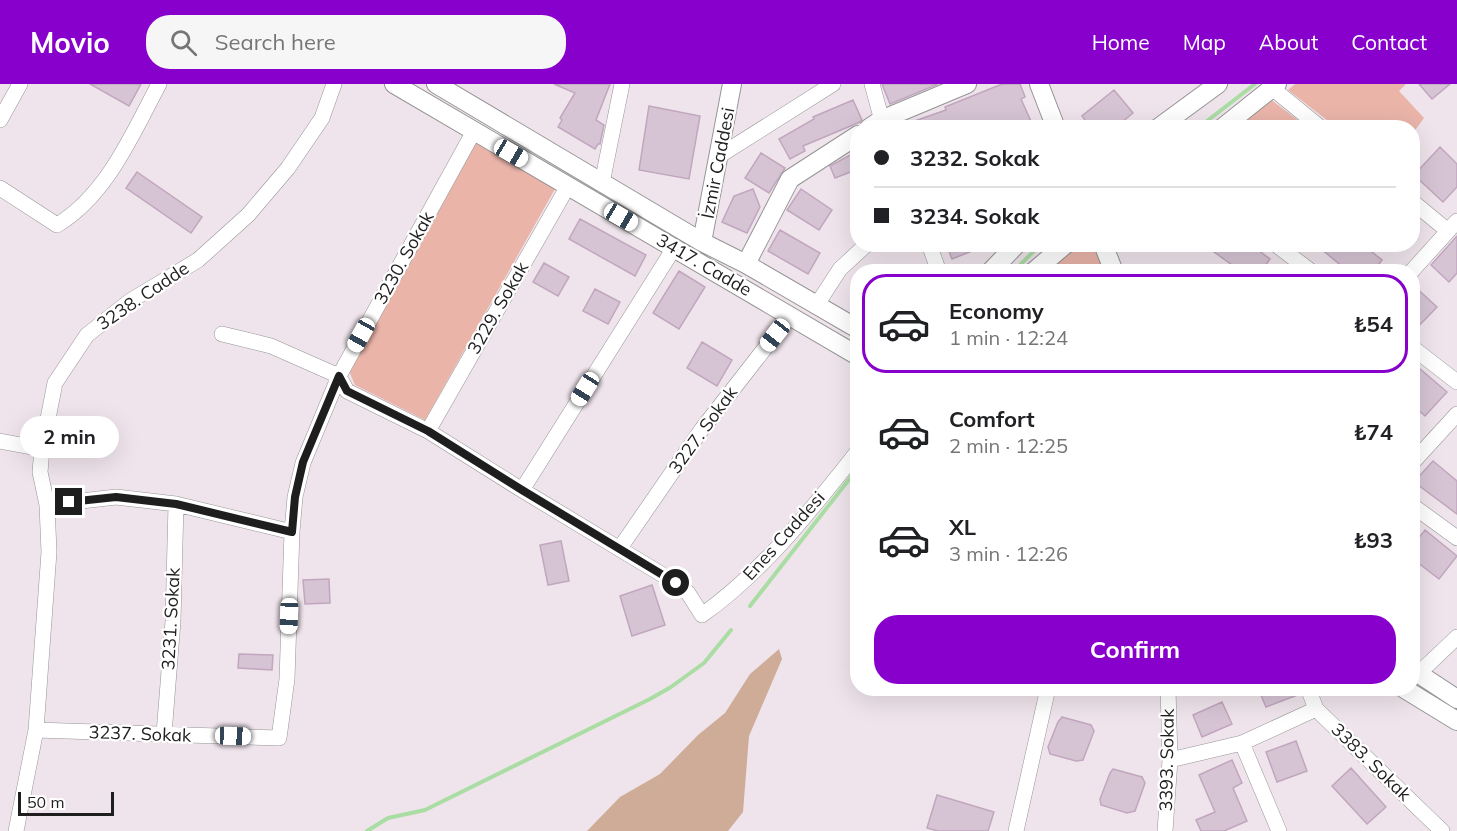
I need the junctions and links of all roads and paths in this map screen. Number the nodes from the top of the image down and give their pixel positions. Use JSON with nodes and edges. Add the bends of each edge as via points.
{"nodes":[{"id":1,"x":20,"y":84,"type":"edge"},
{"id":2,"x":159,"y":84,"type":"edge"},
{"id":3,"x":334,"y":84,"type":"edge"},
{"id":4,"x":394,"y":84,"type":"edge"},
{"id":5,"x":436,"y":84,"type":"edge"},
{"id":6,"x":621,"y":84,"type":"edge"},
{"id":7,"x":732,"y":84,"type":"edge"},
{"id":8,"x":833,"y":84,"type":"edge"},
{"id":9,"x":872,"y":84,"type":"edge"},
{"id":10,"x":967,"y":84,"type":"edge"},
{"id":11,"x":1039,"y":84,"type":"edge"},
{"id":12,"x":1218,"y":84,"type":"edge"},
{"id":13,"x":1275,"y":86,"type":"edge"},
{"id":14,"x":0,"y":120,"type":"edge"},
{"id":15,"x":877,"y":120,"type":"edge"},
{"id":16,"x":889,"y":120,"type":"edge"},
{"id":17,"x":1053,"y":120,"type":"edge"},
{"id":18,"x":1169,"y":120,"type":"edge"},
{"id":19,"x":1232,"y":120,"type":"edge"},
{"id":20,"x":1312,"y":120,"type":"edge"},
{"id":21,"x":474,"y":131,"type":"junction"},
{"id":22,"x":850,"y":140,"type":"edge"},
{"id":23,"x":719,"y":156,"type":"junction"},
{"id":24,"x":602,"y":183,"type":"junction"},
{"id":25,"x":568,"y":186,"type":"junction"},
{"id":26,"x":0,"y":188,"type":"edge"},
{"id":27,"x":1420,"y":206,"type":"edge"},
{"id":28,"x":1453,"y":226,"type":"edge"},
{"id":29,"x":702,"y":242,"type":"junction"},
{"id":30,"x":674,"y":248,"type":"junction"},
{"id":31,"x":858,"y":252,"type":"edge"},
{"id":32,"x":1009,"y":252,"type":"edge"},
{"id":33,"x":1057,"y":252,"type":"edge"},
{"id":34,"x":1286,"y":252,"type":"edge"},
{"id":35,"x":746,"y":264,"type":"junction"},
{"id":36,"x":998,"y":264,"type":"edge"},
{"id":37,"x":1042,"y":264,"type":"edge"},
{"id":38,"x":1301,"y":264,"type":"edge"},
{"id":39,"x":1418,"y":264,"type":"edge"},
{"id":40,"x":816,"y":306,"type":"junction"},
{"id":41,"x":790,"y":316,"type":"junction"},
{"id":42,"x":850,"y":325,"type":"edge"},
{"id":43,"x":222,"y":334,"type":"dead end"},
{"id":44,"x":850,"y":351,"type":"edge"},
{"id":45,"x":1420,"y":353,"type":"edge"},
{"id":46,"x":339,"y":376,"type":"junction"},
{"id":47,"x":1457,"y":382,"type":"edge"},
{"id":48,"x":1457,"y":414,"type":"edge"},
{"id":49,"x":428,"y":431,"type":"junction"},
{"id":50,"x":0,"y":441,"type":"edge"},
{"id":51,"x":42,"y":449,"type":"junction"},
{"id":52,"x":1420,"y":454,"type":"edge"},
{"id":53,"x":850,"y":461,"type":"edge"},
{"id":54,"x":522,"y":490,"type":"junction"},
{"id":55,"x":176,"y":504,"type":"junction"},
{"id":56,"x":47,"y":505,"type":"junction"},
{"id":57,"x":1420,"y":511,"type":"edge"},
{"id":58,"x":292,"y":532,"type":"junction"},
{"id":59,"x":1457,"y":538,"type":"edge"},
{"id":60,"x":620,"y":548,"type":"junction"},
{"id":61,"x":1457,"y":638,"type":"edge"},
{"id":62,"x":1420,"y":669,"type":"edge"},
{"id":63,"x":1420,"y":675,"type":"edge"},
{"id":64,"x":1046,"y":696,"type":"edge"},
{"id":65,"x":1168,"y":696,"type":"edge"},
{"id":66,"x":1311,"y":696,"type":"edge"},
{"id":67,"x":1416,"y":696,"type":"edge"},
{"id":68,"x":1457,"y":699,"type":"edge"},
{"id":69,"x":1316,"y":710,"type":"junction"},
{"id":70,"x":1457,"y":722,"type":"edge"},
{"id":71,"x":36,"y":730,"type":"junction"},
{"id":72,"x":164,"y":734,"type":"junction"},
{"id":73,"x":279,"y":738,"type":"joint"},
{"id":74,"x":1242,"y":742,"type":"junction"},
{"id":75,"x":1170,"y":760,"type":"junction"},
{"id":76,"x":16,"y":831,"type":"edge"},
{"id":77,"x":1016,"y":831,"type":"edge"},
{"id":78,"x":1165,"y":831,"type":"edge"},
{"id":79,"x":1279,"y":831,"type":"edge"},
{"id":80,"x":1442,"y":831,"type":"edge"}],
"edges":[{"from":1,"to":14,"type":"street"},
{"from":2,"to":26,"type":"street","via":[[127,144],[72,216],[57,225]]},
{"from":3,"to":51,"type":"street","name":"3238. Cadde","via":[[322,118],[288,168],[248,215],[198,260],[130,301],[87,335],[55,383]]},
{"from":4,"to":21,"type":"street","name":"3417. Cadde"},
{"from":5,"to":24,"type":"street","name":"3417. Cadde"},
{"from":6,"to":24,"type":"street"},
{"from":7,"to":23,"type":"street","name":"İzmir Caddesi"},
{"from":8,"to":23,"type":"street"},
{"from":9,"to":15,"type":"street"},
{"from":10,"to":16,"type":"street"},
{"from":11,"to":17,"type":"street"},
{"from":12,"to":18,"type":"street"},
{"from":13,"to":19,"type":"street"},
{"from":13,"to":20,"type":"street"},
{"from":21,"to":25,"type":"street","name":"3417. Cadde"},
{"from":21,"to":46,"type":"street","name":"3230. Sokak"},
{"from":22,"to":35,"type":"street","via":[[790,179]]},
{"from":23,"to":29,"type":"street","name":"İzmir Caddesi"},
{"from":24,"to":29,"type":"street","name":"3417. Cadde"},
{"from":25,"to":30,"type":"street","name":"3417. Cadde"},
{"from":25,"to":49,"type":"street","name":"3229. Sokak"},
{"from":27,"to":28,"type":"street"},
{"from":28,"to":39,"type":"street"},
{"from":29,"to":35,"type":"street","name":"3417. Cadde"},
{"from":30,"to":41,"type":"street","name":"3417. Cadde"},
{"from":30,"to":54,"type":"street"},
{"from":31,"to":40,"type":"street","via":[[840,269]]},
{"from":32,"to":36,"type":"street"},
{"from":33,"to":37,"type":"street"},
{"from":34,"to":38,"type":"street"},
{"from":35,"to":40,"type":"street","name":"3417. Cadde"},
{"from":40,"to":42,"type":"street","name":"3417. Cadde"},
{"from":41,"to":44,"type":"street","name":"3417. Cadde"},
{"from":41,"to":60,"type":"street","name":"3227. Sokak","via":[[702,429]]},
{"from":43,"to":46,"type":"street","via":[[272,346]]},
{"from":45,"to":47,"type":"street"},
{"from":46,"to":49,"type":"street","via":[[347,391]]},
{"from":46,"to":58,"type":"street","name":"3230. Sokak","via":[[303,462]]},
{"from":48,"to":52,"type":"street"},
{"from":49,"to":54,"type":"street"},
{"from":50,"to":51,"type":"street"},
{"from":51,"to":56,"type":"street","name":"3238. Cadde","via":[[40,472]]},
{"from":53,"to":60,"type":"street","name":"Enes Caddesi","via":[[781,545],[702,615],[688,592]]},
{"from":54,"to":60,"type":"street"},
{"from":55,"to":56,"type":"street","via":[[116,497]]},
{"from":55,"to":58,"type":"street"},
{"from":55,"to":72,"type":"street","name":"3231. Sokak","via":[[173,621]]},
{"from":56,"to":71,"type":"street","name":"3238. Cadde","via":[[49,552]]},
{"from":57,"to":59,"type":"street"},
{"from":58,"to":73,"type":"street","name":"3230. Sokak","via":[[287,679]]},
{"from":61,"to":62,"type":"street"},
{"from":63,"to":68,"type":"street"},
{"from":64,"to":77,"type":"street"},
{"from":65,"to":75,"type":"street","name":"3393. Sokak"},
{"from":66,"to":69,"type":"street","name":"3383. Sokak"},
{"from":67,"to":70,"type":"street"},
{"from":69,"to":74,"type":"street"},
{"from":69,"to":80,"type":"street","name":"3383. Sokak"},
{"from":71,"to":72,"type":"street","name":"3237. Sokak"},
{"from":71,"to":76,"type":"street","name":"3238. Cadde"},
{"from":72,"to":73,"type":"street","name":"3237. Sokak"},
{"from":74,"to":75,"type":"street"},
{"from":74,"to":79,"type":"street"},
{"from":75,"to":78,"type":"street","name":"3393. Sokak"}]}
